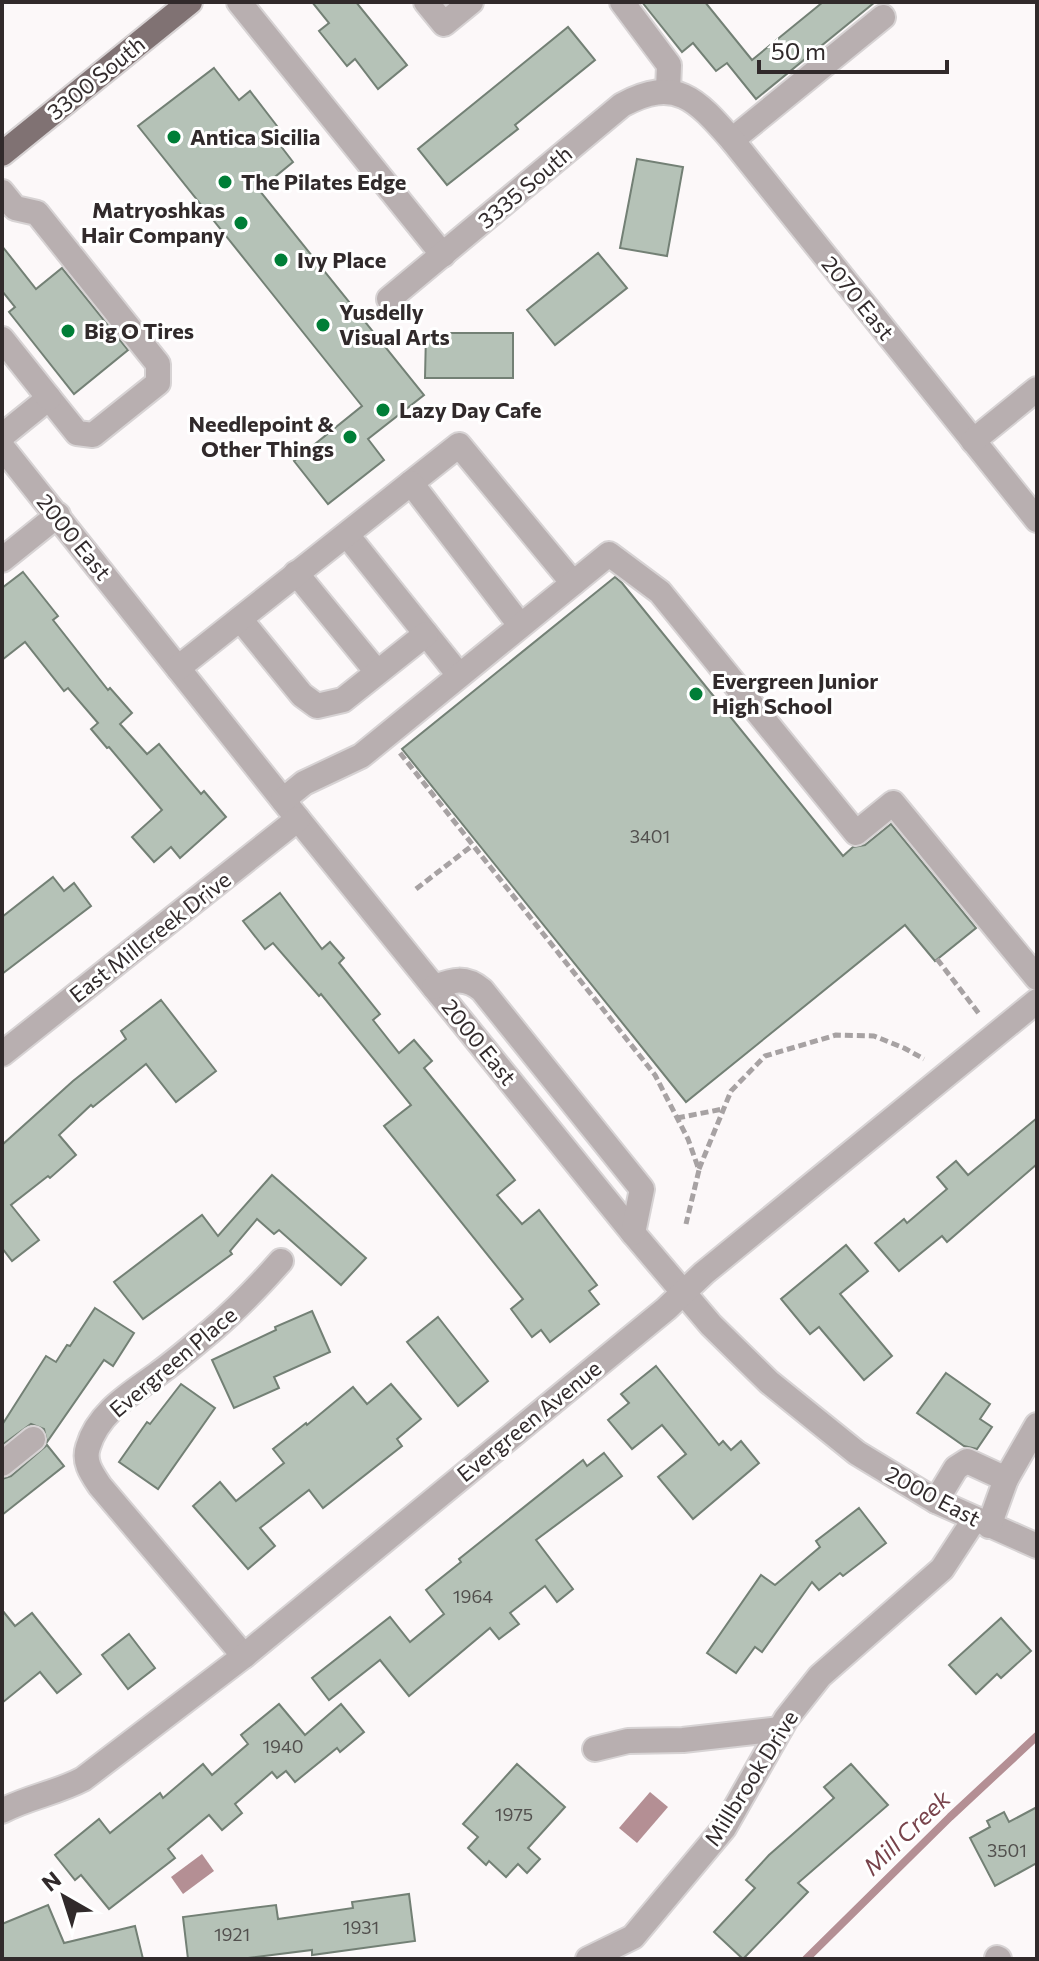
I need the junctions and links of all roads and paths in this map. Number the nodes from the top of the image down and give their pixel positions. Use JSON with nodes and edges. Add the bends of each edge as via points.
{"nodes":[{"id":1,"x":190,"y":2,"type":"edge"},
{"id":2,"x":239,"y":2,"type":"edge"},
{"id":3,"x":426,"y":2,"type":"edge"},
{"id":4,"x":471,"y":2,"type":"edge"},
{"id":5,"x":622,"y":2,"type":"edge"},
{"id":6,"x":883,"y":17,"type":"dead end"},
{"id":7,"x":668,"y":90,"type":"junction"},
{"id":8,"x":732,"y":140,"type":"junction"},
{"id":9,"x":2,"y":154,"type":"edge"},
{"id":10,"x":6,"y":206,"type":"edge"},
{"id":11,"x":443,"y":255,"type":"junction"},
{"id":12,"x":389,"y":299,"type":"dead end"},
{"id":13,"x":2,"y":339,"type":"edge"},
{"id":14,"x":1037,"y":389,"type":"edge"},
{"id":15,"x":49,"y":398,"type":"junction"},
{"id":16,"x":2,"y":436,"type":"edge"},
{"id":17,"x":973,"y":441,"type":"junction"},
{"id":18,"x":2,"y":447,"type":"edge"},
{"id":19,"x":411,"y":483,"type":"junction"},
{"id":20,"x":1029,"y":493,"type":"edge"},
{"id":21,"x":58,"y":515,"type":"junction"},
{"id":22,"x":1037,"y":520,"type":"edge"},
{"id":23,"x":347,"y":535,"type":"junction"},
{"id":24,"x":2,"y":560,"type":"edge"},
{"id":25,"x":296,"y":573,"type":"junction"},
{"id":26,"x":573,"y":583,"type":"junction"},
{"id":27,"x":240,"y":619,"type":"junction"},
{"id":28,"x":520,"y":625,"type":"junction"},
{"id":29,"x":426,"y":634,"type":"junction"},
{"id":30,"x":178,"y":668,"type":"junction"},
{"id":31,"x":377,"y":672,"type":"junction"},
{"id":32,"x":459,"y":675,"type":"junction"},
{"id":33,"x":397,"y":749,"type":"dead end"},
{"id":34,"x":291,"y":810,"type":"junction"},
{"id":35,"x":473,"y":845,"type":"junction"},
{"id":36,"x":416,"y":889,"type":"dead end"},
{"id":37,"x":937,"y":959,"type":"dead end"},
{"id":38,"x":1037,"y":978,"type":"edge"},
{"id":39,"x":434,"y":987,"type":"junction"},
{"id":40,"x":1037,"y":1001,"type":"edge"},
{"id":41,"x":980,"y":1015,"type":"dead end"},
{"id":42,"x":2,"y":1054,"type":"edge"},
{"id":43,"x":924,"y":1059,"type":"dead end"},
{"id":44,"x":723,"y":1108,"type":"junction"},
{"id":45,"x":677,"y":1118,"type":"junction"},
{"id":46,"x":699,"y":1170,"type":"junction"},
{"id":47,"x":686,"y":1224,"type":"dead end"},
{"id":48,"x":633,"y":1233,"type":"junction"},
{"id":49,"x":281,"y":1261,"type":"dead end"},
{"id":50,"x":684,"y":1292,"type":"junction"},
{"id":51,"x":1037,"y":1425,"type":"edge"},
{"id":52,"x":33,"y":1439,"type":"dead end"},
{"id":53,"x":2,"y":1464,"type":"edge"},
{"id":54,"x":1006,"y":1479,"type":"junction"},
{"id":55,"x":936,"y":1501,"type":"junction"},
{"id":56,"x":981,"y":1523,"type":"junction"},
{"id":57,"x":1037,"y":1546,"type":"edge"},
{"id":58,"x":244,"y":1656,"type":"junction"},
{"id":59,"x":780,"y":1729,"type":"junction"},
{"id":60,"x":595,"y":1749,"type":"dead end"},
{"id":61,"x":2,"y":1811,"type":"edge"},
{"id":62,"x":639,"y":1948,"type":"edge"},
{"id":63,"x":588,"y":1959,"type":"edge"}],
"edges":[{"from":1,"to":9,"type":"main road","name":"3300 South"},
{"from":2,"to":11,"type":"street"},
{"from":3,"to":4,"type":"street","via":[[444,24]]},
{"from":5,"to":7,"type":"street","via":[[669,65]]},
{"from":6,"to":8,"type":"street"},
{"from":7,"to":8,"type":"street","name":"2070 East","via":[[707,111]]},
{"from":7,"to":11,"type":"street","name":"3335 South","via":[[622,105]]},
{"from":8,"to":17,"type":"street","name":"2070 East"},
{"from":10,"to":15,"type":"street","via":[[37,213],[158,364],[158,383],[93,435],[77,433]]},
{"from":11,"to":12,"type":"street","name":"3335 South"},
{"from":13,"to":15,"type":"street"},
{"from":14,"to":17,"type":"street"},
{"from":15,"to":16,"type":"street"},
{"from":17,"to":20,"type":"street","name":"2070 East"},
{"from":18,"to":21,"type":"street","name":"2000 East"},
{"from":19,"to":23,"type":"street"},
{"from":19,"to":26,"type":"street","via":[[459,445]]},
{"from":19,"to":28,"type":"street"},
{"from":20,"to":22,"type":"street","name":"2070 East"},
{"from":21,"to":24,"type":"street"},
{"from":21,"to":30,"type":"street","name":"2000 East"},
{"from":23,"to":25,"type":"street"},
{"from":23,"to":29,"type":"street"},
{"from":25,"to":27,"type":"street"},
{"from":25,"to":31,"type":"street"},
{"from":26,"to":28,"type":"street","name":"East Millcreek Drive"},
{"from":26,"to":38,"type":"street","name":"East Millcreek Drive","via":[[609,554],[660,592],[856,833],[893,803]]},
{"from":27,"to":30,"type":"street"},
{"from":27,"to":31,"type":"street","via":[[317,706],[343,700]]},
{"from":28,"to":32,"type":"street","name":"East Millcreek Drive"},
{"from":29,"to":31,"type":"street"},
{"from":29,"to":32,"type":"street"},
{"from":30,"to":34,"type":"street","name":"2000 East"},
{"from":32,"to":34,"type":"street","name":"East Millcreek Drive","via":[[361,756],[304,783]]},
{"from":33,"to":35,"type":"path"},
{"from":34,"to":39,"type":"street","name":"2000 East"},
{"from":34,"to":42,"type":"street","name":"East Millcreek Drive"},
{"from":35,"to":36,"type":"path"},
{"from":35,"to":45,"type":"path","via":[[655,1075]]},
{"from":37,"to":41,"type":"path"},
{"from":39,"to":48,"type":"street","name":"2000 East"},
{"from":39,"to":48,"type":"street","via":[[462,979],[491,1001],[642,1189]]},
{"from":40,"to":50,"type":"street","name":"Evergreen Avenue"},
{"from":43,"to":44,"type":"path","via":[[874,1036],[836,1035],[765,1056],[731,1091]]},
{"from":44,"to":45,"type":"path"},
{"from":44,"to":46,"type":"path"},
{"from":45,"to":46,"type":"path"},
{"from":46,"to":47,"type":"path"},
{"from":48,"to":50,"type":"street","name":"2000 East"},
{"from":49,"to":58,"type":"street","name":"Evergreen Place","via":[[213,1330],[121,1399],[87,1449],[94,1478]]},
{"from":50,"to":55,"type":"street","name":"2000 East","via":[[738,1353],[800,1409],[857,1453]]},
{"from":50,"to":58,"type":"street","name":"Evergreen Avenue"},
{"from":51,"to":54,"type":"street","name":"Millbrook Drive"},
{"from":52,"to":53,"type":"street"},
{"from":54,"to":55,"type":"street","via":[[967,1461],[956,1468]]},
{"from":54,"to":56,"type":"street","name":"Millbrook Drive"},
{"from":55,"to":56,"type":"street","name":"2000 East"},
{"from":56,"to":57,"type":"street","name":"2000 East"},
{"from":56,"to":59,"type":"street","name":"Millbrook Drive","via":[[942,1569],[820,1676]]},
{"from":58,"to":61,"type":"street","name":"Evergreen Avenue","via":[[83,1779]]},
{"from":59,"to":60,"type":"street","via":[[628,1741]]},
{"from":59,"to":62,"type":"street","name":"Millbrook Drive","via":[[724,1828]]},
{"from":62,"to":63,"type":"street","name":"Millbrook Drive"}]}
